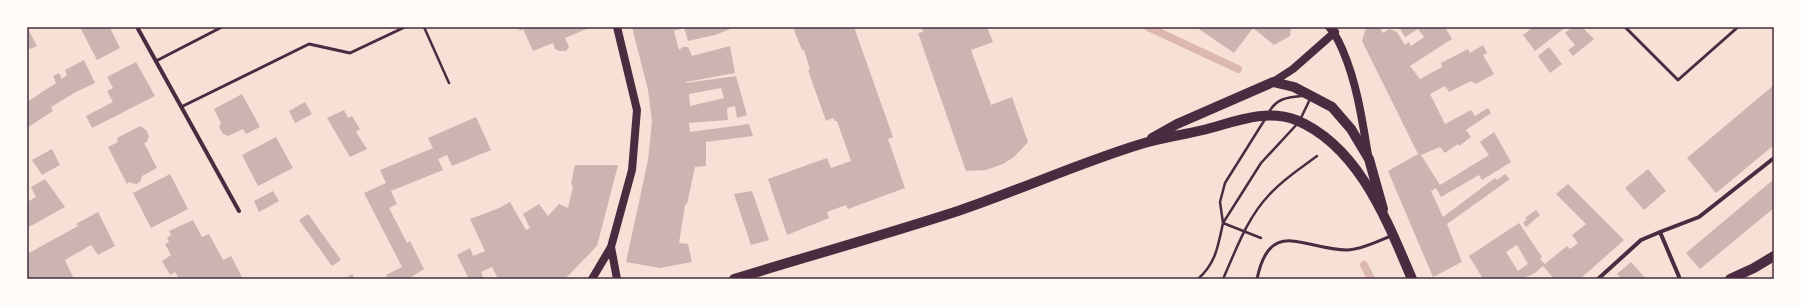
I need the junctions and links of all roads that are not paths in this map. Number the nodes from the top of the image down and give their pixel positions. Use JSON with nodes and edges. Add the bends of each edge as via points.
{"nodes":[{"id":1,"x":137,"y":27,"type":"edge"},
{"id":2,"x":222,"y":27,"type":"edge"},
{"id":3,"x":405,"y":27,"type":"edge"},
{"id":4,"x":617,"y":27,"type":"edge"},
{"id":5,"x":1625,"y":27,"type":"edge"},
{"id":6,"x":1738,"y":27,"type":"edge"},
{"id":7,"x":1334,"y":29,"type":"edge"},
{"id":8,"x":156,"y":61,"type":"junction"},
{"id":9,"x":1273,"y":82,"type":"junction"},
{"id":10,"x":181,"y":107,"type":"junction"},
{"id":11,"x":1142,"y":144,"type":"junction"},
{"id":12,"x":1774,"y":158,"type":"edge"},
{"id":13,"x":1369,"y":159,"type":"junction"},
{"id":14,"x":239,"y":211,"type":"dead end"},
{"id":15,"x":1385,"y":219,"type":"junction"},
{"id":16,"x":1660,"y":232,"type":"junction"},
{"id":17,"x":1393,"y":235,"type":"junction"},
{"id":18,"x":611,"y":247,"type":"junction"},
{"id":19,"x":1774,"y":256,"type":"edge"},
{"id":20,"x":592,"y":279,"type":"edge"},
{"id":21,"x":617,"y":279,"type":"edge"},
{"id":22,"x":734,"y":279,"type":"edge"},
{"id":23,"x":1257,"y":279,"type":"edge"},
{"id":24,"x":1412,"y":279,"type":"edge"},
{"id":25,"x":1598,"y":279,"type":"edge"},
{"id":26,"x":1680,"y":279,"type":"edge"},
{"id":27,"x":1730,"y":279,"type":"edge"}],
"edges":[{"from":1,"to":8,"type":"street"},
{"from":2,"to":8,"type":"lane"},
{"from":3,"to":10,"type":"lane","via":[[350,53],[308,44]]},
{"from":4,"to":18,"type":"main road","via":[[636,110],[632,170]]},
{"from":5,"to":6,"type":"lane","via":[[1678,80]]},
{"from":7,"to":9,"type":"main road","via":[[1293,69]]},
{"from":7,"to":13,"type":"main road","via":[[1358,92]]},
{"from":8,"to":10,"type":"street"},
{"from":9,"to":11,"type":"main road","via":[[1177,124]]},
{"from":9,"to":13,"type":"main road","via":[[1294,87],[1332,107],[1351,129]]},
{"from":10,"to":14,"type":"street"},
{"from":11,"to":15,"type":"main road","via":[[1252,117],[1283,117],[1326,136],[1341,150],[1353,165]]},
{"from":11,"to":22,"type":"main road","via":[[958,211]]},
{"from":12,"to":16,"type":"street","via":[[1699,217]]},
{"from":13,"to":15,"type":"main road"},
{"from":15,"to":17,"type":"main road"},
{"from":16,"to":25,"type":"street","via":[[1641,240]]},
{"from":16,"to":26,"type":"street"},
{"from":17,"to":23,"type":"lane","via":[[1348,250],[1293,240],[1276,243],[1267,250],[1260,262]]},
{"from":17,"to":24,"type":"main road"},
{"from":18,"to":20,"type":"main road"},
{"from":18,"to":21,"type":"main road"},
{"from":19,"to":27,"type":"main road"}]}
